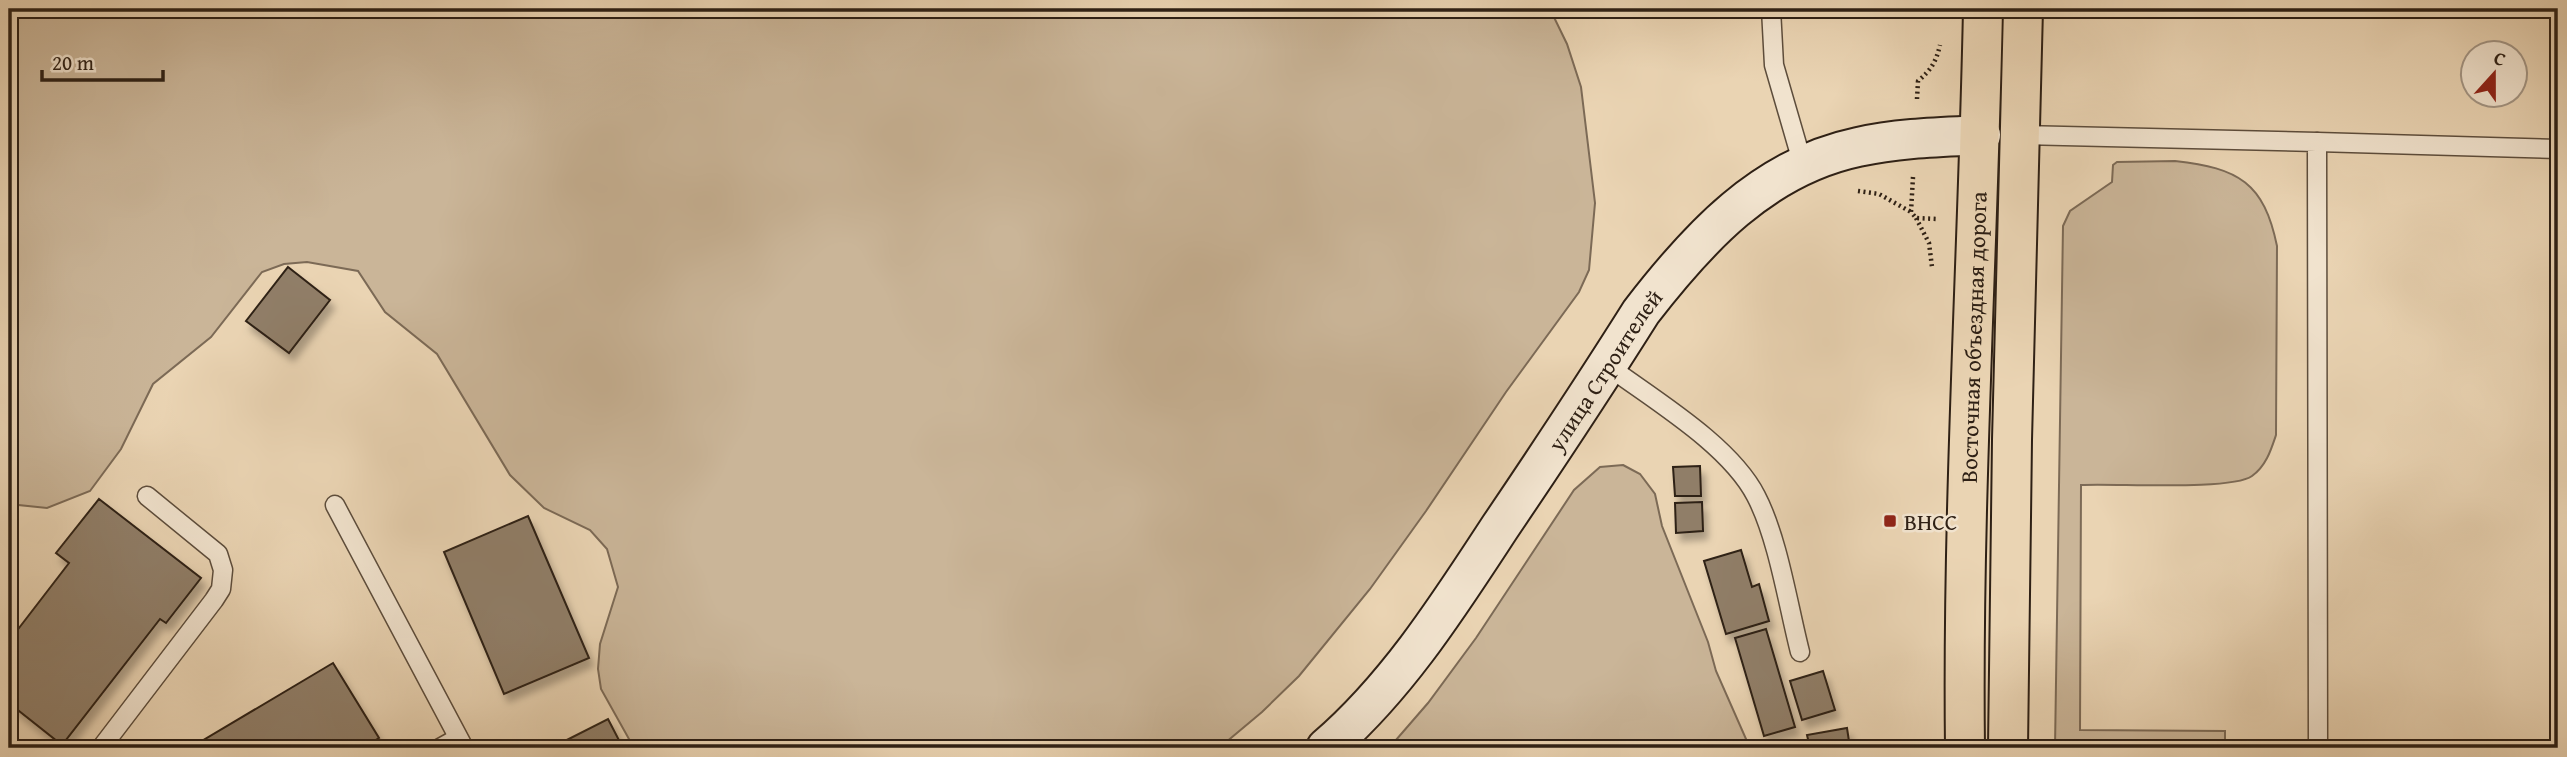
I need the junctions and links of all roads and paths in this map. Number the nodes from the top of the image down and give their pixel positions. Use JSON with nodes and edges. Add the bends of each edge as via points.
{"nodes":[{"id":1,"x":1771,"y":9,"type":"edge"},
{"id":2,"x":1983,"y":9,"type":"edge"},
{"id":3,"x":2023,"y":9,"type":"edge"},
{"id":4,"x":1981,"y":135,"type":"junction"},
{"id":5,"x":2020,"y":135,"type":"junction"},
{"id":6,"x":2317,"y":142,"type":"junction"},
{"id":7,"x":2558,"y":149,"type":"edge"},
{"id":8,"x":1803,"y":165,"type":"junction"},
{"id":9,"x":1852,"y":192,"type":"dead end"},
{"id":10,"x":1911,"y":212,"type":"dead end"},
{"id":11,"x":1608,"y":366,"type":"junction"},
{"id":12,"x":147,"y":496,"type":"dead end"},
{"id":13,"x":335,"y":505,"type":"dead end"},
{"id":14,"x":1800,"y":652,"type":"dead end"},
{"id":15,"x":461,"y":743,"type":"edge"},
{"id":16,"x":101,"y":748,"type":"edge"},
{"id":17,"x":440,"y":748,"type":"edge"},
{"id":18,"x":1326,"y":748,"type":"edge"},
{"id":19,"x":1965,"y":748,"type":"edge"},
{"id":20,"x":2008,"y":748,"type":"edge"},
{"id":21,"x":2318,"y":748,"type":"edge"}],
"edges":[{"from":1,"to":8,"type":"lane","via":[[1774,65]]},
{"from":2,"to":4,"type":"main road","name":"Восточная объездная дорога"},
{"from":3,"to":5,"type":"main road","name":"Восточная объездная дорога"},
{"from":4,"to":5,"type":"main road"},
{"from":4,"to":8,"type":"main road","name":"улица Строителей","via":[[1878,143]]},
{"from":4,"to":19,"type":"main road","name":"Восточная объездная дорога","via":[[1969,439]]},
{"from":5,"to":6,"type":"lane"},
{"from":5,"to":20,"type":"main road","name":"Восточная объездная дорога"},
{"from":6,"to":7,"type":"lane"},
{"from":6,"to":21,"type":"lane"},
{"from":8,"to":11,"type":"main road","name":"улица Строителей","via":[[1761,188],[1710,231],[1656,293]]},
{"from":9,"to":10,"type":"path","via":[[1879,194]]},
{"from":11,"to":14,"type":"lane","via":[[1722,451],[1740,471],[1766,518]]},
{"from":11,"to":18,"type":"main road","name":"улица Строителей","via":[[1439,619],[1395,675]]},
{"from":12,"to":16,"type":"lane","via":[[218,554],[223,570],[221,589]]},
{"from":13,"to":15,"type":"lane"},
{"from":15,"to":17,"type":"lane"}]}
